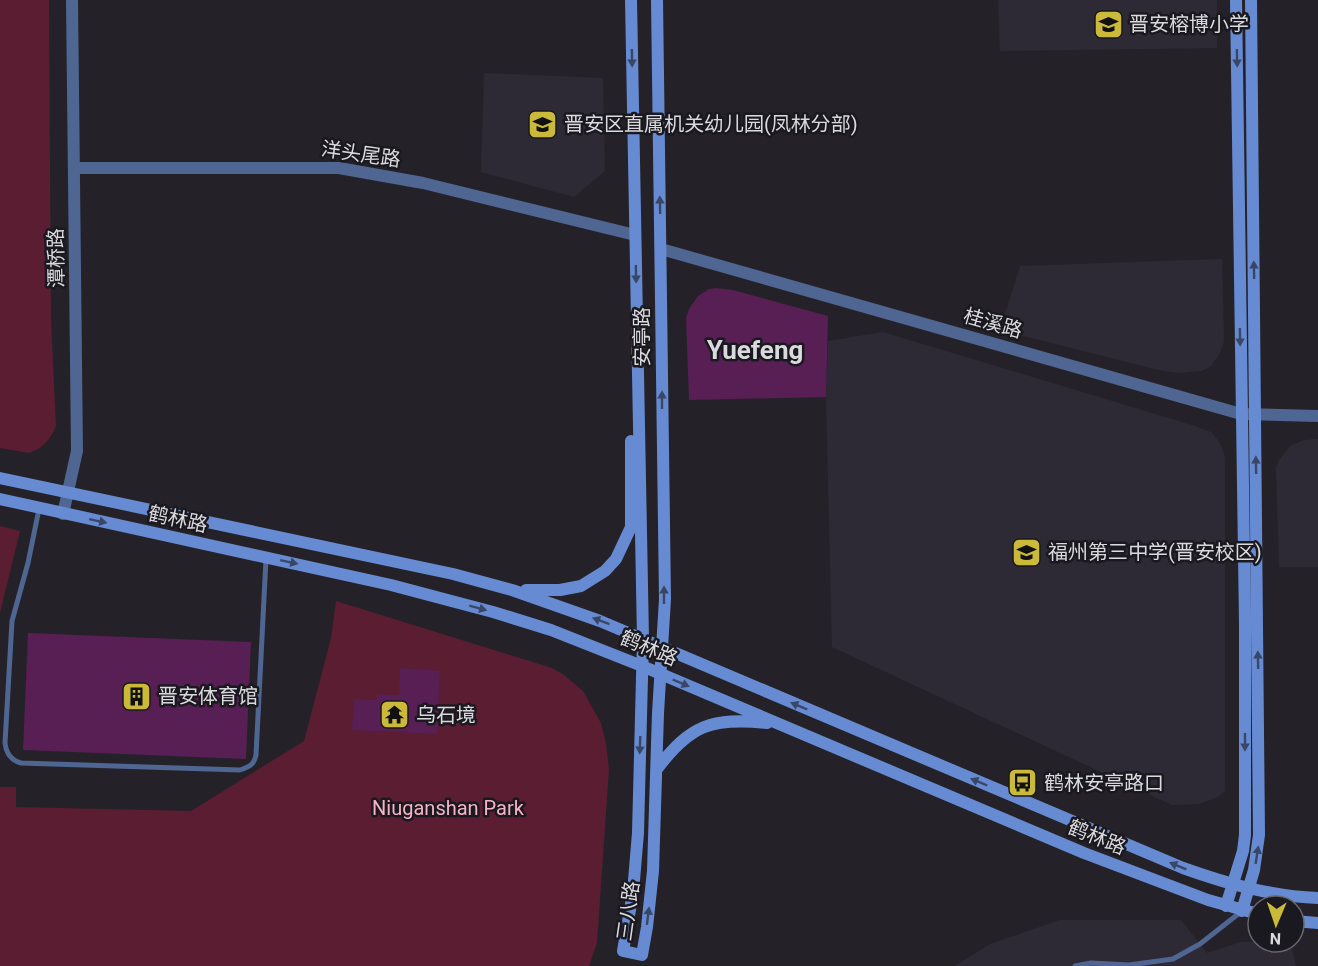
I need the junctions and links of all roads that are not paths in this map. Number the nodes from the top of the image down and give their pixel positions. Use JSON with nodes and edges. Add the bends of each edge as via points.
{"nodes":[{"id":1,"x":72,"y":0,"type":"edge"},
{"id":2,"x":631,"y":0,"type":"edge"},
{"id":3,"x":657,"y":0,"type":"edge"},
{"id":4,"x":1236,"y":0,"type":"edge"},
{"id":5,"x":1251,"y":0,"type":"edge"},
{"id":6,"x":75,"y":168,"type":"junction"},
{"id":7,"x":635,"y":235,"type":"junction"},
{"id":8,"x":661,"y":249,"type":"junction"},
{"id":9,"x":638,"y":401,"type":"junction"},
{"id":10,"x":1241,"y":414,"type":"junction"},
{"id":11,"x":1255,"y":416,"type":"junction"},
{"id":12,"x":1318,"y":416,"type":"edge"},
{"id":13,"x":0,"y":478,"type":"edge"},
{"id":14,"x":67,"y":492,"type":"junction"},
{"id":15,"x":0,"y":499,"type":"edge"},
{"id":16,"x":39,"y":508,"type":"junction"},
{"id":17,"x":63,"y":514,"type":"junction"},
{"id":18,"x":266,"y":557,"type":"junction"},
{"id":19,"x":512,"y":591,"type":"junction"},
{"id":20,"x":643,"y":639,"type":"junction"},
{"id":21,"x":663,"y":648,"type":"junction"},
{"id":22,"x":642,"y":666,"type":"junction"},
{"id":23,"x":661,"y":674,"type":"junction"},
{"id":24,"x":780,"y":725,"type":"junction"},
{"id":25,"x":657,"y":769,"type":"junction"},
{"id":26,"x":1233,"y":885,"type":"junction"},
{"id":27,"x":1248,"y":889,"type":"junction"},
{"id":28,"x":1318,"y":898,"type":"edge"},
{"id":29,"x":1226,"y":906,"type":"junction"},
{"id":30,"x":1242,"y":911,"type":"junction"},
{"id":31,"x":1246,"y":912,"type":"edge"},
{"id":32,"x":1075,"y":966,"type":"edge"}],
"edges":[{"from":1,"to":6,"type":"street","name":"潭桥路"},
{"from":2,"to":7,"type":"main road","name":"安亭路","one_way":true},
{"from":8,"to":3,"type":"main road","name":"安亭路","one_way":true},
{"from":4,"to":10,"type":"main road","one_way":true},
{"from":11,"to":5,"type":"main road","one_way":true},
{"from":6,"to":7,"type":"street","name":"洋头尾路","via":[[339,168],[423,183]]},
{"from":6,"to":14,"type":"street","name":"潭桥路","via":[[77,452]]},
{"from":7,"to":9,"type":"main road","name":"安亭路","one_way":true},
{"from":8,"to":10,"type":"street","name":"桂溪路"},
{"from":21,"to":8,"type":"main road","name":"安亭路","one_way":true},
{"from":9,"to":19,"type":"main road","via":[[631,424],[631,527],[616,559],[582,586]]},
{"from":9,"to":20,"type":"main road","name":"安亭路"},
{"from":10,"to":11,"type":"street","name":"桂溪路"},
{"from":10,"to":26,"type":"main road","one_way":true,"via":[[1245,835]]},
{"from":11,"to":12,"type":"street","name":"桂溪路"},
{"from":27,"to":11,"type":"main road","one_way":true,"via":[[1259,835]]},
{"from":13,"to":14,"type":"main road","name":"鹤林路"},
{"from":14,"to":17,"type":"street","name":"潭桥路"},
{"from":14,"to":19,"type":"main road","name":"鹤林路","via":[[453,574]]},
{"from":15,"to":16,"type":"main road","name":"鹤林路"},
{"from":16,"to":17,"type":"main road","name":"鹤林路"},
{"from":16,"to":18,"type":"lane","via":[[12,621],[5,743],[10,758],[21,763],[240,770],[251,766],[256,755]]},
{"from":17,"to":18,"type":"main road","name":"鹤林路","one_way":true},
{"from":18,"to":22,"type":"main road","name":"鹤林路","one_way":true,"via":[[493,612]]},
{"from":20,"to":19,"type":"main road","name":"鹤林路","one_way":true},
{"from":20,"to":21,"type":"main road","name":"鹤林路"},
{"from":20,"to":22,"type":"main road","name":"安亭路"},
{"from":21,"to":23,"type":"main road","name":"安亭路"},
{"from":26,"to":21,"type":"main road","name":"鹤林路","one_way":true,"via":[[1183,868]]},
{"from":22,"to":23,"type":"main road","name":"鹤林路"},
{"from":22,"to":25,"type":"main road","name":"三八路","one_way":true,"via":[[638,833],[622,951],[642,955],[654,871]]},
{"from":23,"to":24,"type":"main road","name":"鹤林路","one_way":true},
{"from":23,"to":25,"type":"main road","name":"三八路"},
{"from":24,"to":25,"type":"main road","via":[[710,725],[681,740]]},
{"from":24,"to":29,"type":"main road","name":"鹤林路","via":[[1084,854]]},
{"from":26,"to":27,"type":"main road","name":"鹤林路"},
{"from":26,"to":29,"type":"main road"},
{"from":27,"to":28,"type":"main road","name":"鹤林路"},
{"from":27,"to":30,"type":"main road"},
{"from":29,"to":30,"type":"main road","name":"鹤林路"},
{"from":30,"to":31,"type":"main road","name":"鹤林路"},
{"from":30,"to":32,"type":"lane","via":[[1200,945],[1173,959]]}]}
